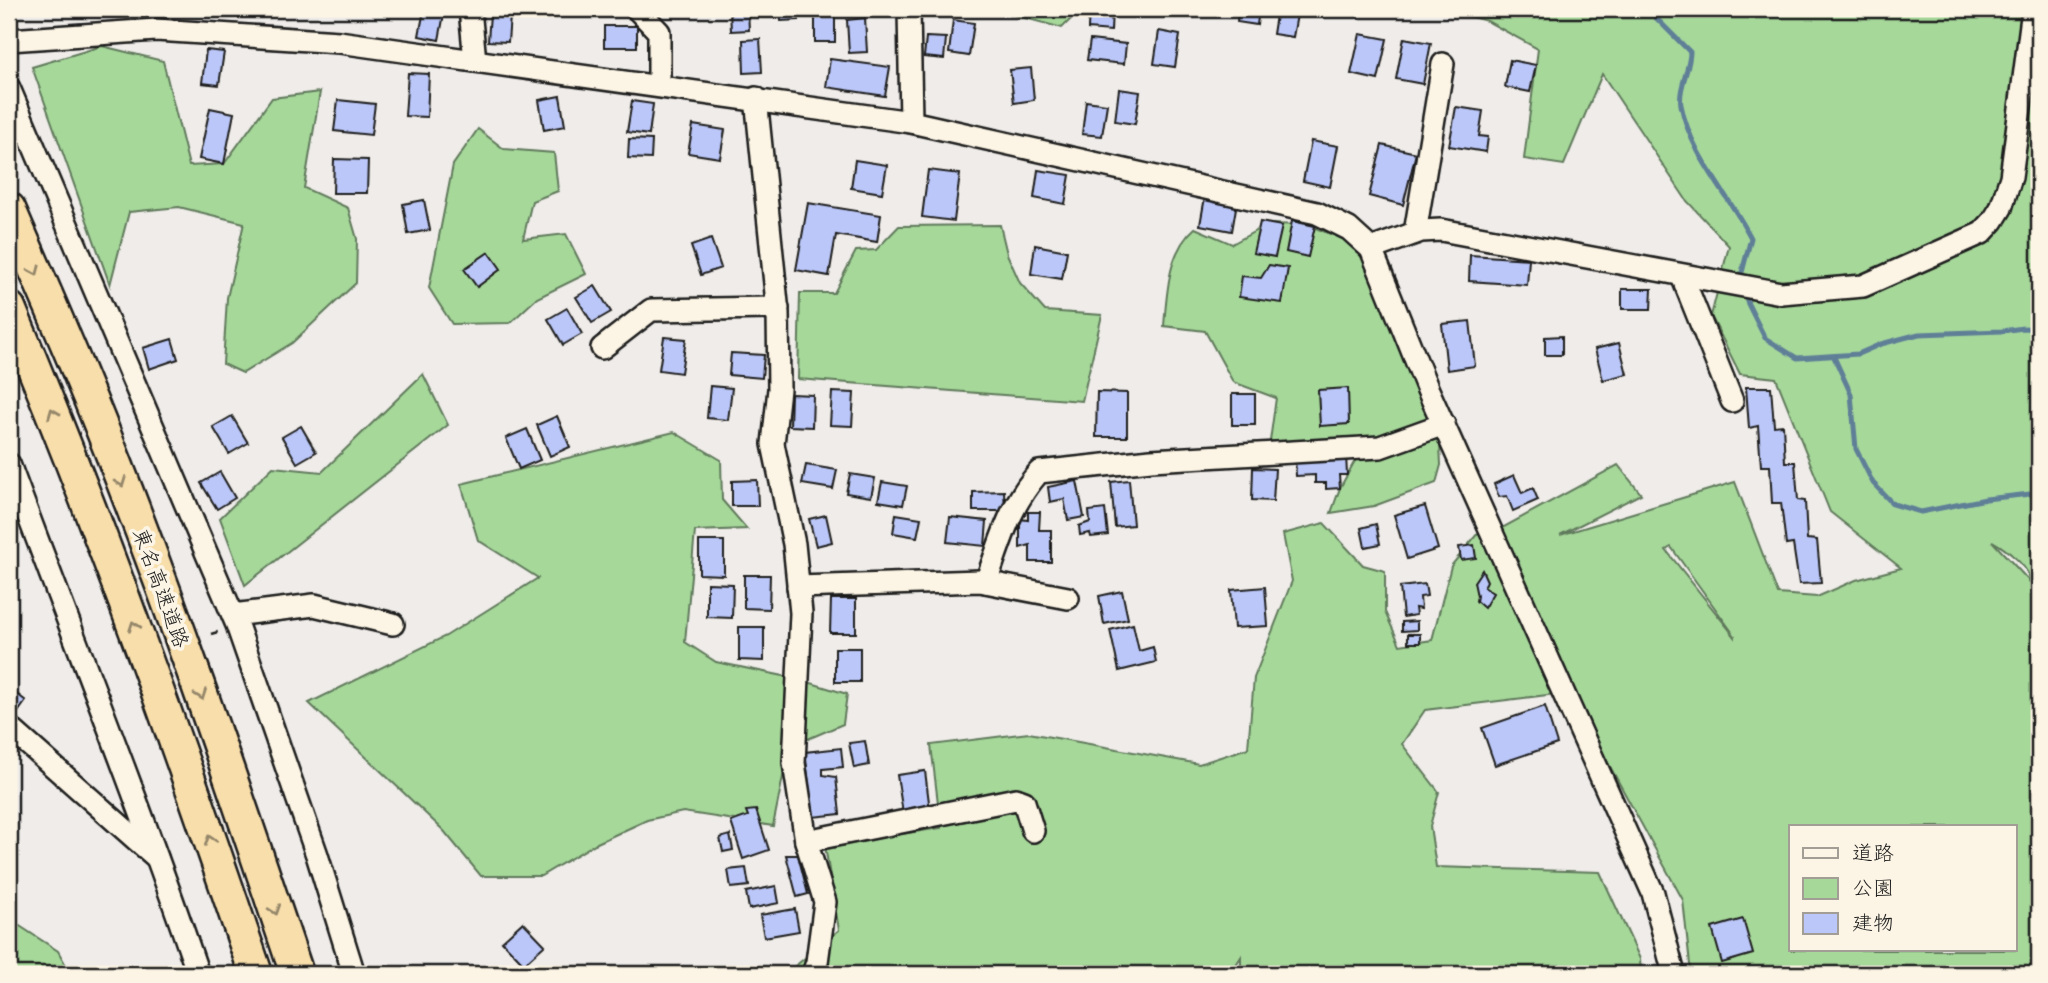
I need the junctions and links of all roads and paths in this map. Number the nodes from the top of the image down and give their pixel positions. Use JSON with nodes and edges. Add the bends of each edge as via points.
{"nodes":[{"id":1,"x":470,"y":9,"type":"edge"},
{"id":2,"x":636,"y":9,"type":"edge"},
{"id":3,"x":909,"y":9,"type":"edge"},
{"id":4,"x":2034,"y":9,"type":"edge"},
{"id":5,"x":9,"y":40,"type":"edge"},
{"id":6,"x":475,"y":61,"type":"junction"},
{"id":7,"x":1443,"y":64,"type":"dead end"},
{"id":8,"x":659,"y":86,"type":"junction"},
{"id":9,"x":9,"y":88,"type":"edge"},
{"id":10,"x":756,"y":98,"type":"junction"},
{"id":11,"x":911,"y":122,"type":"junction"},
{"id":12,"x":9,"y":209,"type":"edge"},
{"id":13,"x":1415,"y":233,"type":"junction"},
{"id":14,"x":1371,"y":249,"type":"junction"},
{"id":15,"x":1682,"y":276,"type":"junction"},
{"id":16,"x":9,"y":308,"type":"edge"},
{"id":17,"x":778,"y":308,"type":"junction"},
{"id":18,"x":602,"y":348,"type":"dead end"},
{"id":19,"x":1732,"y":401,"type":"dead end"},
{"id":20,"x":1444,"y":424,"type":"junction"},
{"id":21,"x":9,"y":464,"type":"edge"},
{"id":22,"x":986,"y":582,"type":"junction"},
{"id":23,"x":799,"y":587,"type":"junction"},
{"id":24,"x":1068,"y":598,"type":"dead end"},
{"id":25,"x":233,"y":615,"type":"junction"},
{"id":26,"x":393,"y":624,"type":"dead end"},
{"id":27,"x":9,"y":727,"type":"edge"},
{"id":28,"x":1034,"y":831,"type":"dead end"},
{"id":29,"x":806,"y":841,"type":"junction"},
{"id":30,"x":159,"y":860,"type":"junction"},
{"id":31,"x":198,"y":974,"type":"edge"},
{"id":32,"x":256,"y":974,"type":"edge"},
{"id":33,"x":297,"y":974,"type":"edge"},
{"id":34,"x":354,"y":974,"type":"edge"},
{"id":35,"x":813,"y":974,"type":"edge"},
{"id":36,"x":1674,"y":974,"type":"edge"}],
"edges":[{"from":1,"to":6,"type":"street"},
{"from":2,"to":8,"type":"street","via":[[659,32]]},
{"from":3,"to":11,"type":"street"},
{"from":4,"to":15,"type":"street","via":[[2011,177],[2001,208],[1982,233],[1863,286],[1781,292]]},
{"from":5,"to":6,"type":"street","via":[[156,30],[339,41]]},
{"from":6,"to":8,"type":"street"},
{"from":7,"to":13,"type":"street"},
{"from":8,"to":10,"type":"street"},
{"from":9,"to":25,"type":"street"},
{"from":10,"to":11,"type":"street"},
{"from":10,"to":17,"type":"street"},
{"from":11,"to":14,"type":"street","via":[[1317,213],[1349,229]]},
{"from":12,"to":33,"type":"highway","name":"東名高速道路","one_way":true,"via":[[151,559]]},
{"from":13,"to":14,"type":"street"},
{"from":13,"to":15,"type":"street","via":[[1441,230]]},
{"from":14,"to":20,"type":"street"},
{"from":15,"to":19,"type":"street"},
{"from":32,"to":16,"type":"highway","name":"東名高速道路","one_way":true,"via":[[116,579]]},
{"from":17,"to":18,"type":"street","via":[[651,310]]},
{"from":17,"to":23,"type":"street","via":[[779,389],[773,444]]},
{"from":20,"to":22,"type":"street","via":[[1380,447],[1152,460],[1039,472],[1021,492],[1008,518]]},
{"from":20,"to":36,"type":"street","via":[[1653,893]]},
{"from":21,"to":30,"type":"street"},
{"from":22,"to":23,"type":"street"},
{"from":22,"to":24,"type":"street"},
{"from":23,"to":29,"type":"street","via":[[794,763]]},
{"from":25,"to":26,"type":"street","via":[[314,606]]},
{"from":25,"to":34,"type":"street"},
{"from":27,"to":30,"type":"street"},
{"from":28,"to":29,"type":"street","via":[[1024,802],[1016,799]]},
{"from":29,"to":35,"type":"street","via":[[825,902]]},
{"from":30,"to":31,"type":"street"}]}
